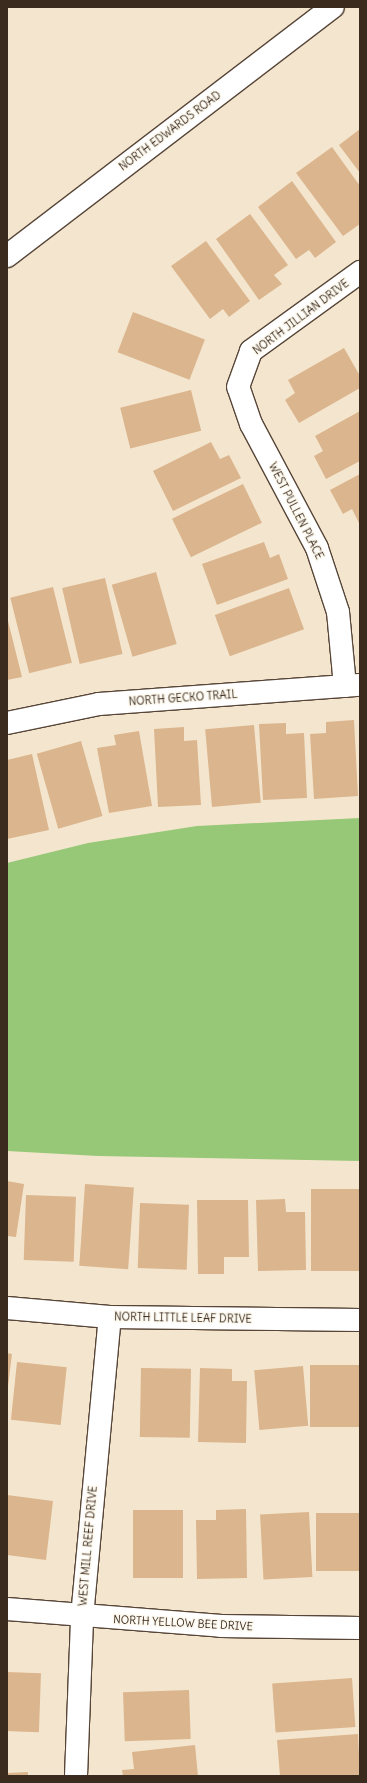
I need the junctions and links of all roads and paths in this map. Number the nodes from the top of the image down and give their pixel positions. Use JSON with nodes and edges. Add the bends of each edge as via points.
{"nodes":[{"id":1,"x":333,"y":7,"type":"edge"},
{"id":2,"x":7,"y":256,"type":"edge"},
{"id":3,"x":360,"y":272,"type":"edge"},
{"id":4,"x":238,"y":387,"type":"joint"},
{"id":5,"x":353,"y":686,"type":"edge"},
{"id":6,"x":7,"y":723,"type":"edge"},
{"id":7,"x":7,"y":1308,"type":"edge"},
{"id":8,"x":110,"y":1317,"type":"junction"},
{"id":9,"x":360,"y":1320,"type":"edge"},
{"id":10,"x":7,"y":1609,"type":"edge"},
{"id":11,"x":82,"y":1617,"type":"junction"},
{"id":12,"x":360,"y":1628,"type":"edge"},
{"id":13,"x":76,"y":1776,"type":"edge"}],
"edges":[{"from":1,"to":2,"type":"street","name":"NORTH EDWARDS ROAD"},
{"from":3,"to":4,"type":"street","name":"NORTH JILLIAN DRIVE","via":[[251,352]]},
{"from":4,"to":5,"type":"street","name":"WEST PULLEN PLACE","via":[[252,424],[317,548],[338,612]]},
{"from":5,"to":6,"type":"street","name":"NORTH GECKO TRAIL","via":[[99,704]]},
{"from":7,"to":8,"type":"street","name":"NORTH LITTLE LEAF DRIVE"},
{"from":8,"to":9,"type":"street","name":"NORTH LITTLE LEAF DRIVE"},
{"from":8,"to":11,"type":"street","name":"WEST MILL REEF DRIVE"},
{"from":10,"to":11,"type":"street","name":"NORTH YELLOW BEE DRIVE"},
{"from":11,"to":12,"type":"street","name":"NORTH YELLOW BEE DRIVE","via":[[221,1626]]},
{"from":11,"to":13,"type":"street","name":"WEST MILL REEF DRIVE"}]}
